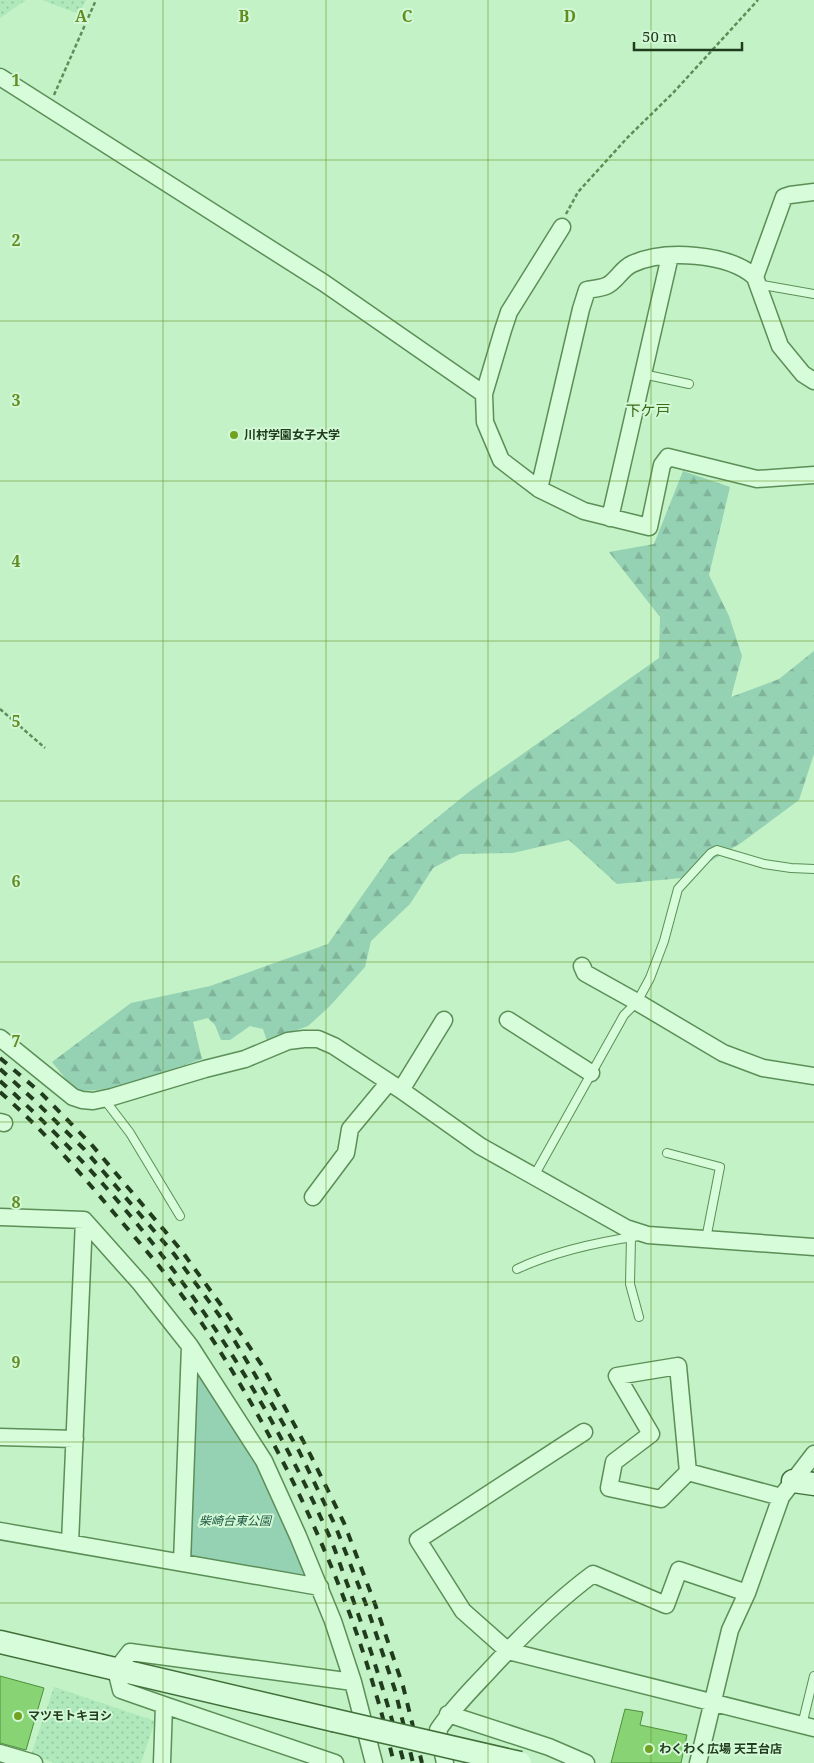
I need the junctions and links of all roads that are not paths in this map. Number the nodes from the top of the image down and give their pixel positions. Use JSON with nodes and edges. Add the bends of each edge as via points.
{"nodes":[{"id":1,"x":0,"y":77,"type":"edge"},
{"id":2,"x":814,"y":192,"type":"edge"},
{"id":3,"x":562,"y":227,"type":"road end"},
{"id":4,"x":670,"y":256,"type":"junction"},
{"id":5,"x":756,"y":281,"type":"junction"},
{"id":6,"x":814,"y":294,"type":"edge"},
{"id":7,"x":643,"y":374,"type":"junction"},
{"id":8,"x":814,"y":381,"type":"edge"},
{"id":9,"x":689,"y":384,"type":"dead end"},
{"id":10,"x":484,"y":394,"type":"junction"},
{"id":11,"x":814,"y":475,"type":"edge"},
{"id":12,"x":539,"y":489,"type":"junction"},
{"id":13,"x":610,"y":518,"type":"junction"},
{"id":14,"x":814,"y":869,"type":"edge"},
{"id":15,"x":582,"y":966,"type":"dead end"},
{"id":16,"x":637,"y":1002,"type":"junction"},
{"id":17,"x":444,"y":1020,"type":"dead end"},
{"id":18,"x":508,"y":1020,"type":"dead end"},
{"id":19,"x":0,"y":1038,"type":"edge"},
{"id":20,"x":591,"y":1073,"type":"junction"},
{"id":21,"x":814,"y":1076,"type":"edge"},
{"id":22,"x":395,"y":1086,"type":"junction"},
{"id":23,"x":104,"y":1099,"type":"junction"},
{"id":24,"x":667,"y":1153,"type":"dead end"},
{"id":25,"x":534,"y":1176,"type":"junction"},
{"id":26,"x":313,"y":1197,"type":"dead end"},
{"id":27,"x":180,"y":1216,"type":"dead end"},
{"id":28,"x":0,"y":1217,"type":"edge"},
{"id":29,"x":84,"y":1220,"type":"junction"},
{"id":30,"x":648,"y":1235,"type":"junction"},
{"id":31,"x":631,"y":1238,"type":"junction"},
{"id":32,"x":706,"y":1239,"type":"junction"},
{"id":33,"x":814,"y":1247,"type":"edge"},
{"id":34,"x":518,"y":1268,"type":"dead end"},
{"id":35,"x":638,"y":1317,"type":"dead end"},
{"id":36,"x":190,"y":1346,"type":"junction"},
{"id":37,"x":584,"y":1432,"type":"dead end"},
{"id":38,"x":0,"y":1437,"type":"edge"},
{"id":39,"x":75,"y":1439,"type":"junction"},
{"id":40,"x":814,"y":1454,"type":"edge"},
{"id":41,"x":688,"y":1472,"type":"junction"},
{"id":42,"x":796,"y":1488,"type":"edge"},
{"id":43,"x":0,"y":1531,"type":"edge"},
{"id":44,"x":70,"y":1543,"type":"junction"},
{"id":45,"x":182,"y":1563,"type":"junction"},
{"id":46,"x":320,"y":1587,"type":"junction"},
{"id":47,"x":747,"y":1593,"type":"junction"},
{"id":48,"x":0,"y":1642,"type":"edge"},
{"id":49,"x":508,"y":1651,"type":"junction"},
{"id":50,"x":116,"y":1670,"type":"junction"},
{"id":51,"x":814,"y":1676,"type":"edge"},
{"id":52,"x":353,"y":1682,"type":"junction"},
{"id":53,"x":712,"y":1702,"type":"junction"},
{"id":54,"x":164,"y":1704,"type":"junction"},
{"id":55,"x":448,"y":1714,"type":"junction"},
{"id":56,"x":808,"y":1726,"type":"edge"},
{"id":57,"x":0,"y":1753,"type":"edge"},
{"id":58,"x":34,"y":1763,"type":"edge"},
{"id":59,"x":162,"y":1763,"type":"edge"},
{"id":60,"x":335,"y":1763,"type":"edge"},
{"id":61,"x":374,"y":1763,"type":"edge"},
{"id":62,"x":446,"y":1763,"type":"edge"},
{"id":63,"x":520,"y":1763,"type":"edge"},
{"id":64,"x":586,"y":1763,"type":"edge"},
{"id":65,"x":698,"y":1763,"type":"edge"}],
"edges":[{"from":1,"to":10,"type":"street","via":[[324,283]]},
{"from":2,"to":5,"type":"street","via":[[784,197]]},
{"from":3,"to":10,"type":"street","via":[[510,312]]},
{"from":4,"to":5,"type":"street","via":[[711,258],[748,271]]},
{"from":4,"to":7,"type":"street"},
{"from":4,"to":12,"type":"street","via":[[635,262],[625,267],[607,286],[587,290]]},
{"from":5,"to":6,"type":"lane"},
{"from":5,"to":8,"type":"street","via":[[780,346],[803,374]]},
{"from":7,"to":9,"type":"lane"},
{"from":7,"to":13,"type":"street"},
{"from":10,"to":12,"type":"street","via":[[485,422],[501,460]]},
{"from":11,"to":13,"type":"street","via":[[757,479],[668,457],[662,465],[649,527]]},
{"from":12,"to":13,"type":"street","via":[[584,511]]},
{"from":14,"to":16,"type":"lane","via":[[764,864],[717,850],[710,853],[678,889],[664,941]]},
{"from":15,"to":16,"type":"street","via":[[585,973]]},
{"from":16,"to":20,"type":"lane","via":[[624,1015]]},
{"from":16,"to":21,"type":"street","via":[[722,1053],[763,1068]]},
{"from":17,"to":22,"type":"street"},
{"from":18,"to":20,"type":"street"},
{"from":19,"to":23,"type":"street","via":[[73,1097]]},
{"from":20,"to":25,"type":"lane"},
{"from":22,"to":23,"type":"street","via":[[334,1046],[318,1039],[304,1039],[288,1041],[245,1059]]},
{"from":22,"to":25,"type":"street","via":[[480,1146]]},
{"from":22,"to":26,"type":"street","via":[[350,1129],[346,1153]]},
{"from":23,"to":27,"type":"lane","via":[[130,1133]]},
{"from":24,"to":32,"type":"lane","via":[[720,1167]]},
{"from":25,"to":30,"type":"street","via":[[626,1228]]},
{"from":28,"to":29,"type":"street"},
{"from":29,"to":36,"type":"street"},
{"from":29,"to":39,"type":"street"},
{"from":30,"to":31,"type":"lane"},
{"from":30,"to":32,"type":"street"},
{"from":31,"to":34,"type":"lane","via":[[540,1258]]},
{"from":31,"to":35,"type":"lane","via":[[630,1284]]},
{"from":32,"to":33,"type":"street"},
{"from":36,"to":45,"type":"street"},
{"from":36,"to":46,"type":"street","via":[[264,1461]]},
{"from":37,"to":49,"type":"street","via":[[418,1540],[463,1611]]},
{"from":38,"to":39,"type":"street"},
{"from":39,"to":44,"type":"street"},
{"from":40,"to":42,"type":"street"},
{"from":41,"to":41,"type":"street","via":[[660,1500],[609,1488],[614,1462],[651,1434],[617,1376],[678,1366]]},
{"from":41,"to":42,"type":"street"},
{"from":42,"to":47,"type":"street"},
{"from":43,"to":44,"type":"street"},
{"from":44,"to":45,"type":"street"},
{"from":45,"to":46,"type":"street"},
{"from":46,"to":52,"type":"street"},
{"from":47,"to":49,"type":"street","via":[[680,1570],[666,1605],[593,1574],[566,1594]]},
{"from":47,"to":53,"type":"street","via":[[730,1630]]},
{"from":48,"to":50,"type":"street"},
{"from":49,"to":53,"type":"street"},
{"from":49,"to":55,"type":"street"},
{"from":50,"to":52,"type":"street","via":[[130,1652]]},
{"from":50,"to":54,"type":"street","via":[[121,1690]]},
{"from":50,"to":63,"type":"street","bridge":true},
{"from":51,"to":56,"type":"lane"},
{"from":52,"to":61,"type":"street"},
{"from":53,"to":56,"type":"street"},
{"from":53,"to":65,"type":"street"},
{"from":54,"to":59,"type":"street"},
{"from":54,"to":60,"type":"street"},
{"from":55,"to":62,"type":"street","via":[[438,1730]]},
{"from":55,"to":64,"type":"street","via":[[549,1747]]},
{"from":57,"to":58,"type":"street"}]}
